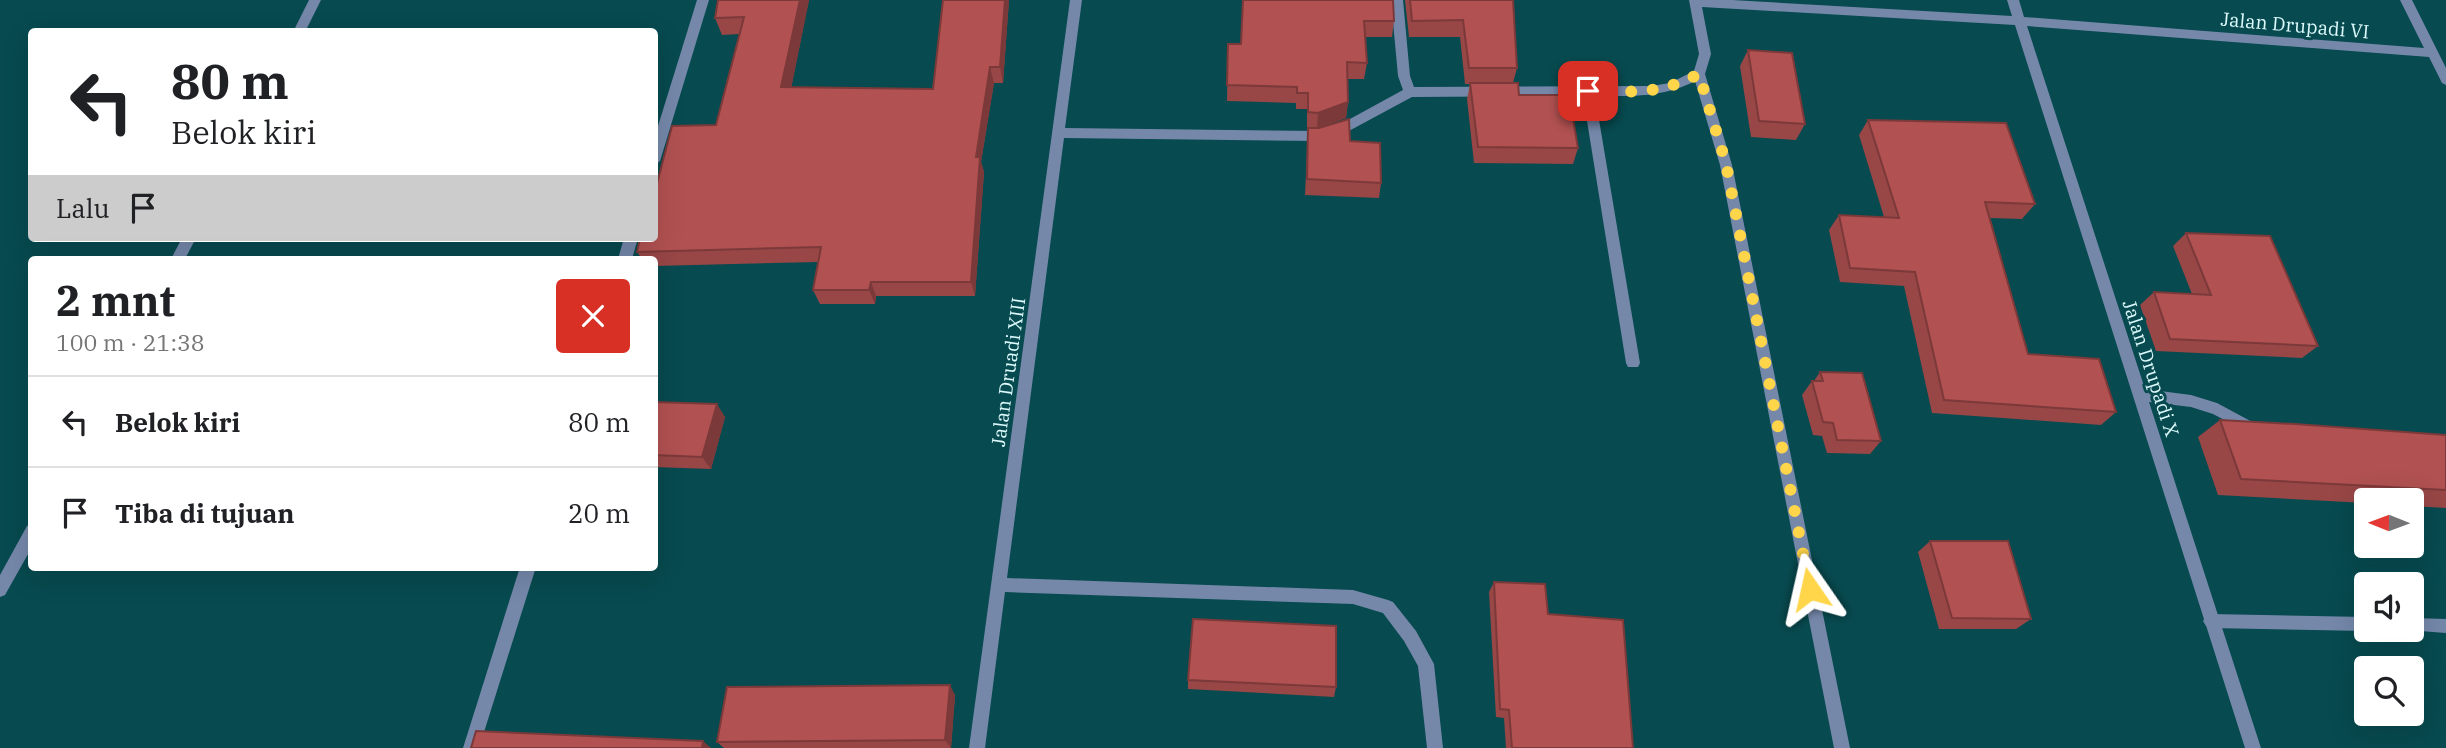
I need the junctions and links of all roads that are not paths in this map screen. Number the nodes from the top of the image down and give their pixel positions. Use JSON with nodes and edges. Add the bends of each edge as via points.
{"nodes":[{"id":1,"x":315,"y":0,"type":"edge"},
{"id":2,"x":703,"y":0,"type":"edge"},
{"id":3,"x":1076,"y":0,"type":"edge"},
{"id":4,"x":1397,"y":0,"type":"edge"},
{"id":5,"x":2013,"y":0,"type":"edge"},
{"id":6,"x":2406,"y":0,"type":"edge"},
{"id":7,"x":1695,"y":1,"type":"edge"},
{"id":8,"x":2019,"y":20,"type":"junction"},
{"id":9,"x":301,"y":28,"type":"edge"},
{"id":10,"x":2432,"y":53,"type":"junction"},
{"id":11,"x":1699,"y":74,"type":"junction"},
{"id":12,"x":2446,"y":80,"type":"edge"},
{"id":13,"x":1588,"y":91,"type":"junction"},
{"id":14,"x":1410,"y":92,"type":"junction"},
{"id":15,"x":1059,"y":133,"type":"junction"},
{"id":16,"x":658,"y":148,"type":"edge"},
{"id":17,"x":1633,"y":363,"type":"dead end"},
{"id":18,"x":2140,"y":395,"type":"junction"},
{"id":19,"x":2270,"y":433,"type":"edge"},
{"id":20,"x":28,"y":538,"type":"edge"},
{"id":21,"x":527,"y":571,"type":"edge"},
{"id":22,"x":999,"y":584,"type":"junction"},
{"id":23,"x":0,"y":590,"type":"edge"},
{"id":24,"x":2211,"y":621,"type":"junction"},
{"id":25,"x":2354,"y":624,"type":"edge"},
{"id":26,"x":2424,"y":625,"type":"edge"},
{"id":27,"x":2446,"y":626,"type":"edge"},
{"id":28,"x":471,"y":748,"type":"edge"},
{"id":29,"x":977,"y":748,"type":"edge"},
{"id":30,"x":1436,"y":748,"type":"edge"},
{"id":31,"x":1842,"y":748,"type":"edge"},
{"id":32,"x":2253,"y":748,"type":"edge"}],
"edges":[{"from":1,"to":9,"type":"street"},
{"from":2,"to":16,"type":"street"},
{"from":3,"to":15,"type":"street","name":"Jalan Druadi XIII"},
{"from":4,"to":14,"type":"street","via":[[1404,76]]},
{"from":5,"to":8,"type":"street","name":"Jalan Drupadi X"},
{"from":6,"to":10,"type":"street"},
{"from":7,"to":8,"type":"street","name":"Jalan Drupadi VI"},
{"from":7,"to":11,"type":"street","via":[[1705,54]]},
{"from":8,"to":10,"type":"street","name":"Jalan Drupadi VI"},
{"from":8,"to":18,"type":"street","name":"Jalan Drupadi X"},
{"from":10,"to":12,"type":"street"},
{"from":11,"to":13,"type":"street","via":[[1651,92]]},
{"from":11,"to":31,"type":"street","via":[[1726,164]]},
{"from":13,"to":14,"type":"street"},
{"from":13,"to":17,"type":"street"},
{"from":14,"to":15,"type":"street","via":[[1343,129],[1317,136]]},
{"from":15,"to":22,"type":"street","name":"Jalan Druadi XIII"},
{"from":18,"to":19,"type":"street","via":[[2191,401]]},
{"from":18,"to":24,"type":"street","name":"Jalan Drupadi X"},
{"from":20,"to":23,"type":"street"},
{"from":21,"to":28,"type":"street"},
{"from":22,"to":29,"type":"street","name":"Jalan Druadi XIII"},
{"from":22,"to":30,"type":"street","via":[[1353,597],[1388,607],[1426,664]]},
{"from":24,"to":25,"type":"street"},
{"from":24,"to":32,"type":"street","name":"Jalan Drupadi X"},
{"from":26,"to":27,"type":"street"}]}
